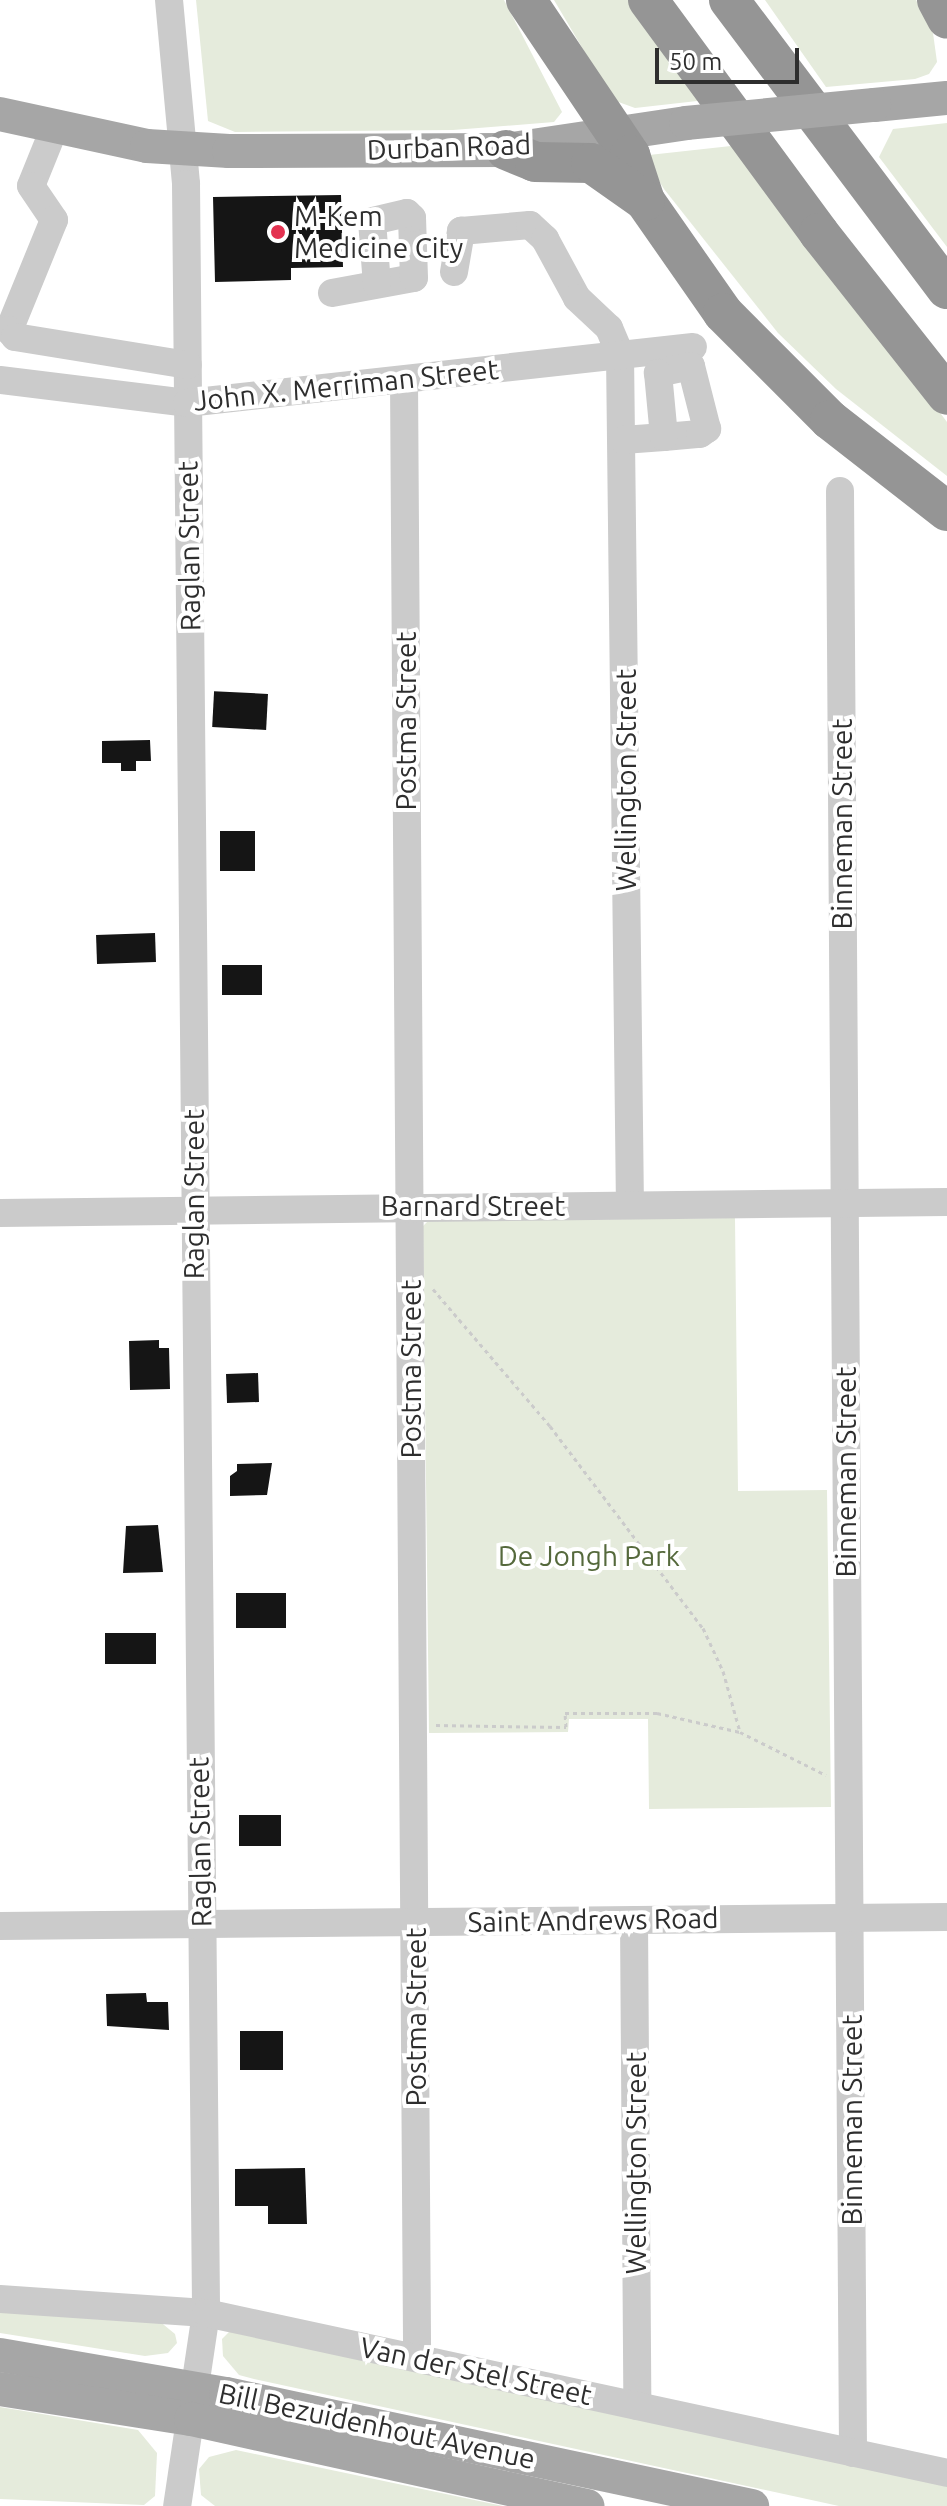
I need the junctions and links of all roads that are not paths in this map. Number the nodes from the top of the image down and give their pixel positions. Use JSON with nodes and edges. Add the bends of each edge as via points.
{"nodes":[{"id":1,"x":169,"y":0,"type":"edge"},
{"id":2,"x":526,"y":0,"type":"edge"},
{"id":3,"x":648,"y":0,"type":"edge"},
{"id":4,"x":729,"y":0,"type":"edge"},
{"id":5,"x":937,"y":0,"type":"edge"},
{"id":6,"x":947,"y":19,"type":"edge"},
{"id":7,"x":947,"y":98,"type":"edge"},
{"id":8,"x":0,"y":114,"type":"edge"},
{"id":9,"x":54,"y":129,"type":"junction"},
{"id":10,"x":613,"y":131,"type":"junction"},
{"id":11,"x":185,"y":150,"type":"junction"},
{"id":12,"x":506,"y":150,"type":"junction"},
{"id":13,"x":645,"y":201,"type":"junction"},
{"id":14,"x":454,"y":272,"type":"dead end"},
{"id":15,"x":377,"y":284,"type":"dead end"},
{"id":16,"x":947,"y":289,"type":"edge"},
{"id":17,"x":332,"y":293,"type":"dead end"},
{"id":18,"x":693,"y":347,"type":"dead end"},
{"id":19,"x":620,"y":354,"type":"junction"},
{"id":20,"x":188,"y":358,"type":"junction"},
{"id":21,"x":0,"y":380,"type":"edge"},
{"id":22,"x":404,"y":380,"type":"junction"},
{"id":23,"x":947,"y":395,"type":"edge"},
{"id":24,"x":215,"y":401,"type":"junction"},
{"id":25,"x":187,"y":403,"type":"junction"},
{"id":26,"x":664,"y":437,"type":"dead end"},
{"id":27,"x":623,"y":440,"type":"junction"},
{"id":28,"x":840,"y":491,"type":"dead end"},
{"id":29,"x":947,"y":511,"type":"edge"},
{"id":30,"x":947,"y":1202,"type":"edge"},
{"id":31,"x":844,"y":1203,"type":"junction"},
{"id":32,"x":630,"y":1205,"type":"junction"},
{"id":33,"x":409,"y":1206,"type":"junction"},
{"id":34,"x":195,"y":1210,"type":"junction"},
{"id":35,"x":0,"y":1213,"type":"edge"},
{"id":36,"x":947,"y":1917,"type":"edge"},
{"id":37,"x":852,"y":1918,"type":"junction"},
{"id":38,"x":634,"y":1920,"type":"junction"},
{"id":39,"x":416,"y":1922,"type":"junction"},
{"id":40,"x":202,"y":1924,"type":"junction"},
{"id":41,"x":0,"y":1926,"type":"edge"},
{"id":42,"x":0,"y":2299,"type":"edge"},
{"id":43,"x":206,"y":2313,"type":"junction"},
{"id":44,"x":0,"y":2355,"type":"edge"},
{"id":45,"x":417,"y":2358,"type":"junction"},
{"id":46,"x":0,"y":2389,"type":"edge"},
{"id":47,"x":194,"y":2404,"type":"junction"},
{"id":48,"x":637,"y":2406,"type":"junction"},
{"id":49,"x":853,"y":2453,"type":"junction"},
{"id":50,"x":947,"y":2473,"type":"edge"},
{"id":51,"x":177,"y":2506,"type":"edge"},
{"id":52,"x":588,"y":2506,"type":"edge"},
{"id":53,"x":752,"y":2506,"type":"edge"}],
"edges":[{"from":1,"to":11,"type":"street","name":"Raglan Street"},
{"from":2,"to":10,"type":"highway"},
{"from":3,"to":23,"type":"highway","via":[[819,233]]},
{"from":4,"to":16,"type":"highway"},
{"from":5,"to":6,"type":"highway"},
{"from":7,"to":10,"type":"main road","name":"Durban Road","bridge":true},
{"from":8,"to":9,"type":"main road","name":"Durban Road"},
{"from":9,"to":11,"type":"main road","name":"Durban Road"},
{"from":9,"to":20,"type":"street","via":[[31,186],[54,220],[9,330],[15,337]]},
{"from":10,"to":12,"type":"main road","name":"Durban Road"},
{"from":10,"to":13,"type":"highway","via":[[630,155]]},
{"from":11,"to":12,"type":"main road","name":"Durban Road"},
{"from":11,"to":20,"type":"street","name":"Raglan Street"},
{"from":12,"to":13,"type":"highway","via":[[535,162],[591,163]]},
{"from":13,"to":29,"type":"highway","via":[[723,313],[774,368]]},
{"from":14,"to":19,"type":"street","via":[[461,231],[530,225],[545,239],[577,298],[609,328]]},
{"from":15,"to":17,"type":"street"},
{"from":18,"to":19,"type":"street","name":"John X. Merriman Street"},
{"from":19,"to":22,"type":"street","name":"John X. Merriman Street"},
{"from":19,"to":27,"type":"street","name":"Wellington Street"},
{"from":20,"to":24,"type":"street"},
{"from":20,"to":25,"type":"street","name":"Raglan Street"},
{"from":21,"to":25,"type":"street","name":"John X. Merriman Street"},
{"from":22,"to":24,"type":"street","name":"John X. Merriman Street"},
{"from":22,"to":33,"type":"street","name":"Postma Street"},
{"from":24,"to":25,"type":"street","name":"John X. Merriman Street"},
{"from":25,"to":34,"type":"street","name":"Raglan Street"},
{"from":26,"to":27,"type":"street"},
{"from":27,"to":32,"type":"street","name":"Wellington Street"},
{"from":28,"to":31,"type":"street","name":"Binneman Street"},
{"from":30,"to":31,"type":"street","name":"Barnard Street"},
{"from":31,"to":32,"type":"street","name":"Barnard Street"},
{"from":31,"to":37,"type":"street","name":"Binneman Street"},
{"from":32,"to":33,"type":"street","name":"Barnard Street"},
{"from":33,"to":34,"type":"street","name":"Barnard Street"},
{"from":33,"to":39,"type":"street","name":"Postma Street"},
{"from":34,"to":35,"type":"street","name":"Barnard Street"},
{"from":34,"to":40,"type":"street","name":"Raglan Street"},
{"from":36,"to":37,"type":"street","name":"Saint Andrews Road"},
{"from":37,"to":38,"type":"street","name":"Saint Andrews Road"},
{"from":37,"to":49,"type":"street","name":"Binneman Street"},
{"from":38,"to":39,"type":"street","name":"Saint Andrews Road"},
{"from":38,"to":48,"type":"street","name":"Wellington Street"},
{"from":39,"to":40,"type":"street","name":"Saint Andrews Road"},
{"from":39,"to":45,"type":"street","name":"Postma Street"},
{"from":40,"to":41,"type":"street","name":"Saint Andrews Road"},
{"from":40,"to":43,"type":"street","name":"Raglan Street"},
{"from":42,"to":43,"type":"street","name":"Van der Stel Street"},
{"from":43,"to":45,"type":"street","name":"Van der Stel Street"},
{"from":43,"to":47,"type":"street","name":"Raglan Street"},
{"from":44,"to":47,"type":"main road","name":"Bill Bezuidenhout Avenue"},
{"from":45,"to":48,"type":"street","name":"Van der Stel Street"},
{"from":46,"to":47,"type":"main road","name":"Bill Bezuidenhout Avenue"},
{"from":47,"to":51,"type":"street","name":"Raglan Street"},
{"from":47,"to":52,"type":"main road","name":"Bill Bezuidenhout Avenue"},
{"from":47,"to":53,"type":"main road","name":"Bill Bezuidenhout Avenue"},
{"from":48,"to":49,"type":"street","name":"Van der Stel Street"},
{"from":49,"to":50,"type":"street","name":"Van der Stel Street"}]}
